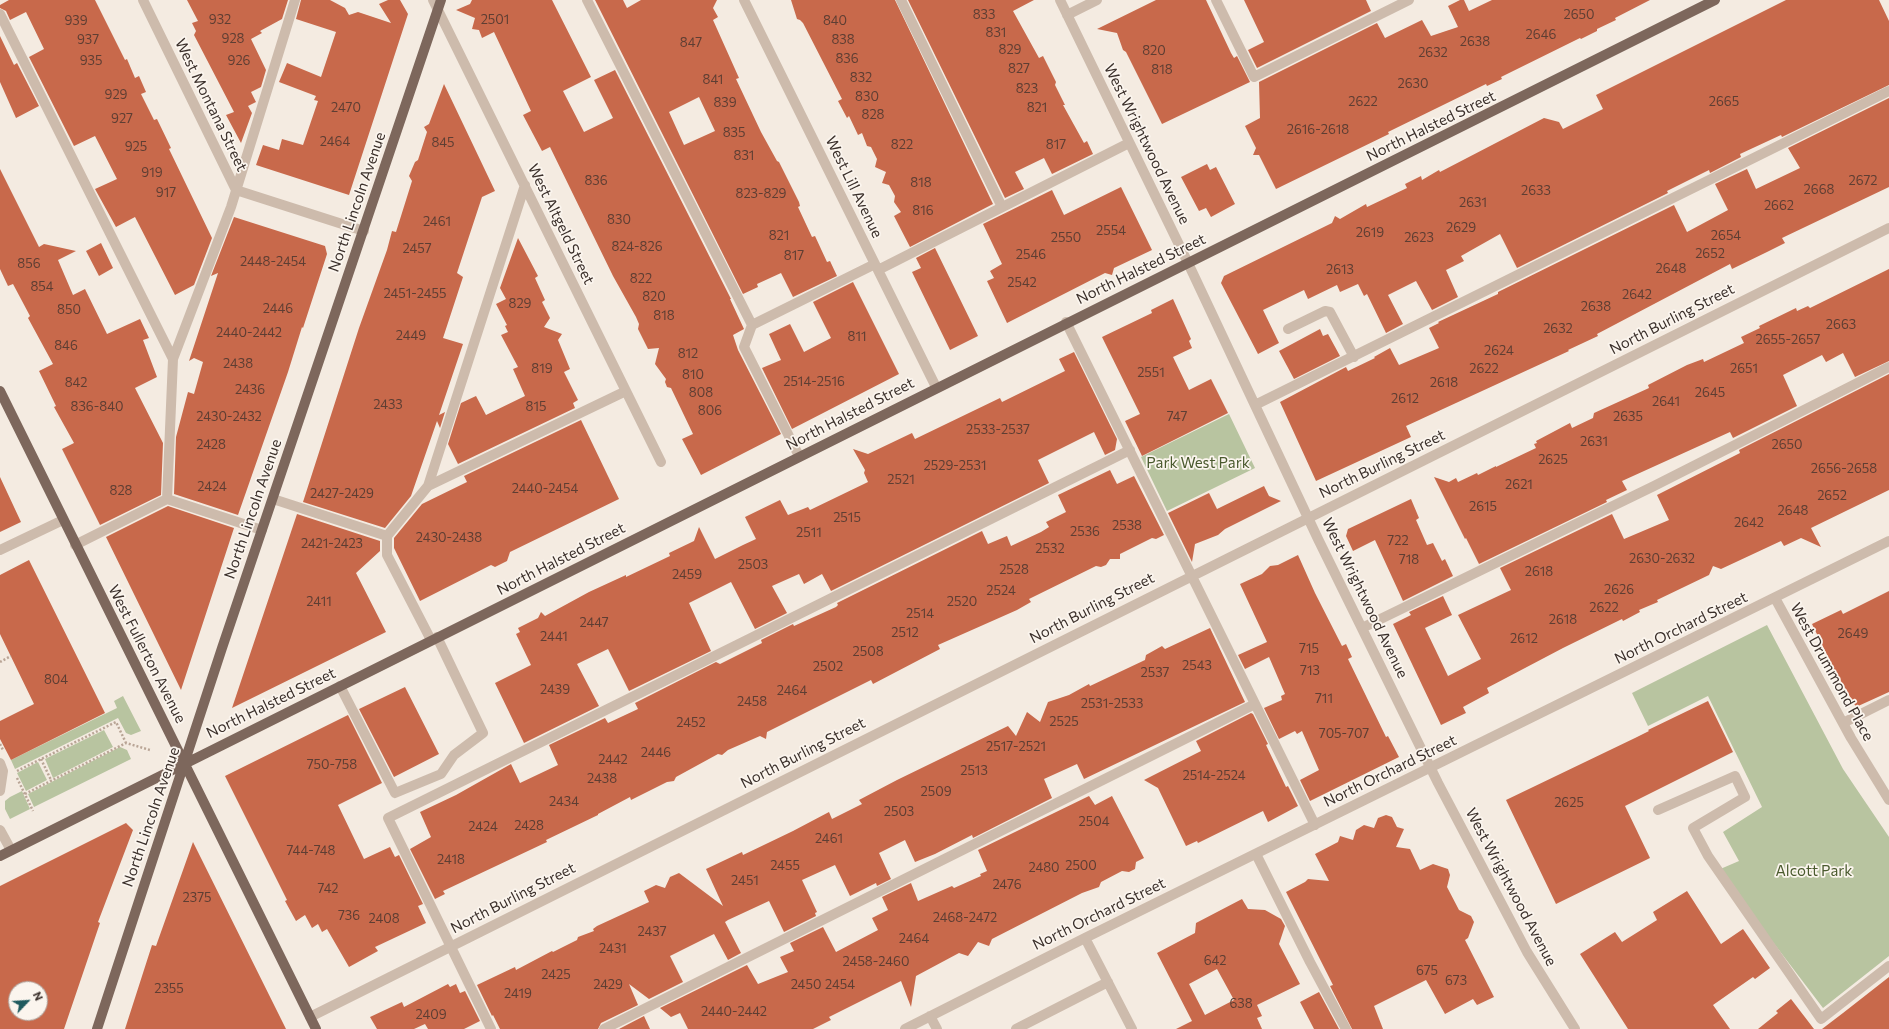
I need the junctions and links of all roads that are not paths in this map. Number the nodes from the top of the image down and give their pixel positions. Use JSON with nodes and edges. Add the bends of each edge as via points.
{"nodes":[{"id":1,"x":142,"y":0,"type":"edge"},
{"id":2,"x":433,"y":0,"type":"edge"},
{"id":3,"x":587,"y":0,"type":"edge"},
{"id":4,"x":744,"y":0,"type":"edge"},
{"id":5,"x":901,"y":0,"type":"edge"},
{"id":6,"x":1060,"y":0,"type":"edge"},
{"id":7,"x":1097,"y":0,"type":"edge"},
{"id":8,"x":1216,"y":0,"type":"edge"},
{"id":9,"x":1409,"y":0,"type":"edge"},
{"id":10,"x":1715,"y":0,"type":"edge"},
{"id":11,"x":294,"y":2,"type":"edge"},
{"id":12,"x":440,"y":5,"type":"edge"},
{"id":13,"x":0,"y":14,"type":"edge"},
{"id":14,"x":1067,"y":15,"type":"junction"},
{"id":15,"x":1889,"y":91,"type":"edge"},
{"id":16,"x":1129,"y":143,"type":"junction"},
{"id":17,"x":525,"y":185,"type":"junction"},
{"id":18,"x":236,"y":190,"type":"junction"},
{"id":19,"x":1002,"y":207,"type":"junction"},
{"id":20,"x":1889,"y":228,"type":"edge"},
{"id":21,"x":364,"y":231,"type":"junction"},
{"id":22,"x":1188,"y":263,"type":"junction"},
{"id":23,"x":877,"y":267,"type":"junction"},
{"id":24,"x":1066,"y":322,"type":"junction"},
{"id":25,"x":752,"y":326,"type":"junction"},
{"id":26,"x":1288,"y":329,"type":"dead end"},
{"id":27,"x":1354,"y":357,"type":"junction"},
{"id":28,"x":173,"y":359,"type":"junction"},
{"id":29,"x":1889,"y":367,"type":"edge"},
{"id":30,"x":936,"y":387,"type":"junction"},
{"id":31,"x":0,"y":391,"type":"edge"},
{"id":32,"x":626,"y":391,"type":"junction"},
{"id":33,"x":1255,"y":405,"type":"junction"},
{"id":34,"x":1130,"y":450,"type":"junction"},
{"id":35,"x":799,"y":456,"type":"junction"},
{"id":36,"x":661,"y":462,"type":"dead end"},
{"id":37,"x":428,"y":486,"type":"junction"},
{"id":38,"x":167,"y":499,"type":"junction"},
{"id":39,"x":273,"y":499,"type":"junction"},
{"id":40,"x":1308,"y":517,"type":"junction"},
{"id":41,"x":63,"y":520,"type":"junction"},
{"id":42,"x":262,"y":530,"type":"junction"},
{"id":43,"x":387,"y":536,"type":"junction"},
{"id":44,"x":1889,"y":541,"type":"edge"},
{"id":45,"x":75,"y":545,"type":"junction"},
{"id":46,"x":0,"y":550,"type":"edge"},
{"id":47,"x":1191,"y":575,"type":"junction"},
{"id":48,"x":1774,"y":598,"type":"junction"},
{"id":49,"x":1362,"y":628,"type":"junction"},
{"id":50,"x":434,"y":638,"type":"junction"},
{"id":51,"x":340,"y":686,"type":"junction"},
{"id":52,"x":1889,"y":700,"type":"edge"},
{"id":53,"x":1255,"y":704,"type":"junction"},
{"id":54,"x":1843,"y":724,"type":"junction"},
{"id":55,"x":0,"y":763,"type":"edge"},
{"id":56,"x":185,"y":763,"type":"junction"},
{"id":57,"x":1432,"y":768,"type":"junction"},
{"id":58,"x":0,"y":791,"type":"edge"},
{"id":59,"x":1889,"y":800,"type":"edge"},
{"id":60,"x":1658,"y":810,"type":"dead end"},
{"id":61,"x":1315,"y":825,"type":"junction"},
{"id":62,"x":0,"y":830,"type":"edge"},
{"id":63,"x":12,"y":850,"type":"junction"},
{"id":64,"x":1256,"y":854,"type":"junction"},
{"id":65,"x":0,"y":856,"type":"edge"},
{"id":66,"x":1085,"y":938,"type":"junction"},
{"id":67,"x":451,"y":946,"type":"junction"},
{"id":68,"x":1889,"y":966,"type":"edge"},
{"id":69,"x":1108,"y":982,"type":"junction"},
{"id":70,"x":930,"y":1016,"type":"junction"},
{"id":71,"x":310,"y":1017,"type":"junction"},
{"id":72,"x":97,"y":1029,"type":"edge"},
{"id":73,"x":316,"y":1029,"type":"edge"},
{"id":74,"x":491,"y":1029,"type":"edge"},
{"id":75,"x":604,"y":1029,"type":"edge"},
{"id":76,"x":905,"y":1029,"type":"edge"},
{"id":77,"x":936,"y":1029,"type":"edge"},
{"id":78,"x":1016,"y":1029,"type":"edge"},
{"id":79,"x":1132,"y":1029,"type":"edge"},
{"id":80,"x":1346,"y":1029,"type":"edge"},
{"id":81,"x":1575,"y":1029,"type":"edge"}],
"edges":[{"from":1,"to":18,"type":"street","name":"West Montana Street"},
{"from":2,"to":12,"type":"street","name":"West Altgeld Street"},
{"from":3,"to":25,"type":"street"},
{"from":4,"to":23,"type":"street","name":"West Lill Avenue"},
{"from":5,"to":19,"type":"street"},
{"from":6,"to":14,"type":"street","name":"West Wrightwood Avenue"},
{"from":7,"to":14,"type":"street"},
{"from":8,"to":9,"type":"street","via":[[1254,77]]},
{"from":10,"to":22,"type":"main road","name":"North Halsted Street"},
{"from":11,"to":18,"type":"street"},
{"from":12,"to":17,"type":"street","name":"West Altgeld Street"},
{"from":12,"to":21,"type":"main road","name":"North Lincoln Avenue"},
{"from":13,"to":28,"type":"street"},
{"from":14,"to":16,"type":"street","name":"West Wrightwood Avenue"},
{"from":15,"to":27,"type":"street"},
{"from":16,"to":19,"type":"street"},
{"from":16,"to":22,"type":"street","name":"West Wrightwood Avenue"},
{"from":17,"to":32,"type":"street","name":"West Altgeld Street"},
{"from":17,"to":37,"type":"street"},
{"from":18,"to":21,"type":"street","name":"West Montana Street"},
{"from":18,"to":28,"type":"street"},
{"from":19,"to":23,"type":"street"},
{"from":20,"to":40,"type":"street","name":"North Burling Street"},
{"from":21,"to":39,"type":"main road","name":"North Lincoln Avenue"},
{"from":22,"to":24,"type":"main road","name":"North Halsted Street"},
{"from":22,"to":33,"type":"street","name":"West Wrightwood Avenue"},
{"from":23,"to":25,"type":"street"},
{"from":23,"to":30,"type":"street","name":"West Lill Avenue"},
{"from":24,"to":30,"type":"main road","name":"North Halsted Street"},
{"from":24,"to":34,"type":"street"},
{"from":25,"to":35,"type":"street","via":[[744,347]]},
{"from":26,"to":27,"type":"street","via":[[1325,311],[1330,312]]},
{"from":27,"to":33,"type":"street"},
{"from":28,"to":38,"type":"street"},
{"from":29,"to":49,"type":"street","via":[[1654,486]]},
{"from":30,"to":35,"type":"main road","name":"North Halsted Street"},
{"from":31,"to":41,"type":"main road","name":"West Fullerton Avenue"},
{"from":32,"to":36,"type":"street","name":"West Altgeld Street"},
{"from":32,"to":37,"type":"street"},
{"from":33,"to":40,"type":"street","name":"West Wrightwood Avenue"},
{"from":34,"to":47,"type":"street"},
{"from":34,"to":67,"type":"street","via":[[388,818]]},
{"from":35,"to":50,"type":"main road","name":"North Halsted Street"},
{"from":37,"to":43,"type":"street"},
{"from":38,"to":42,"type":"street"},
{"from":38,"to":45,"type":"street"},
{"from":39,"to":42,"type":"main road","name":"North Lincoln Avenue"},
{"from":39,"to":43,"type":"street"},
{"from":40,"to":47,"type":"street","name":"North Burling Street"},
{"from":40,"to":49,"type":"street","name":"West Wrightwood Avenue"},
{"from":41,"to":45,"type":"main road","name":"West Fullerton Avenue"},
{"from":41,"to":46,"type":"street"},
{"from":42,"to":56,"type":"main road","name":"North Lincoln Avenue"},
{"from":43,"to":50,"type":"street","via":[[387,555]]},
{"from":44,"to":48,"type":"street","name":"North Orchard Street"},
{"from":45,"to":56,"type":"main road","name":"West Fullerton Avenue"},
{"from":47,"to":53,"type":"street"},
{"from":47,"to":67,"type":"street","name":"North Burling Street"},
{"from":48,"to":54,"type":"street","name":"West Drummond Place"},
{"from":48,"to":57,"type":"street","name":"North Orchard Street"},
{"from":49,"to":57,"type":"street","name":"West Wrightwood Avenue"},
{"from":50,"to":51,"type":"main road","name":"North Halsted Street"},
{"from":50,"to":51,"type":"street","via":[[483,733],[454,754],[441,774],[395,793]]},
{"from":51,"to":56,"type":"main road","name":"North Halsted Street"},
{"from":52,"to":54,"type":"street"},
{"from":53,"to":61,"type":"street"},
{"from":53,"to":75,"type":"street"},
{"from":54,"to":59,"type":"street","name":"West Drummond Place"},
{"from":55,"to":58,"type":"street","via":[[3,771]]},
{"from":56,"to":63,"type":"main road","name":"North Halsted Street"},
{"from":56,"to":71,"type":"main road","name":"West Fullerton Avenue"},
{"from":56,"to":72,"type":"main road","name":"North Lincoln Avenue"},
{"from":57,"to":61,"type":"street","name":"North Orchard Street"},
{"from":57,"to":81,"type":"street","name":"West Wrightwood Avenue","via":[[1476,858],[1527,952]]},
{"from":60,"to":68,"type":"street","via":[[1735,776],[1745,797],[1693,828],[1708,856],[1821,1019]]},
{"from":61,"to":64,"type":"street","name":"North Orchard Street"},
{"from":62,"to":63,"type":"street"},
{"from":63,"to":65,"type":"main road","name":"North Halsted Street"},
{"from":64,"to":66,"type":"street","name":"North Orchard Street"},
{"from":64,"to":80,"type":"street"},
{"from":66,"to":69,"type":"street"},
{"from":66,"to":70,"type":"street","name":"North Orchard Street"},
{"from":67,"to":71,"type":"street","name":"North Burling Street"},
{"from":67,"to":74,"type":"street"},
{"from":69,"to":78,"type":"street"},
{"from":69,"to":79,"type":"street"},
{"from":70,"to":76,"type":"street","name":"North Orchard Street"},
{"from":70,"to":77,"type":"street"},
{"from":71,"to":73,"type":"main road","name":"West Fullerton Avenue"}]}
